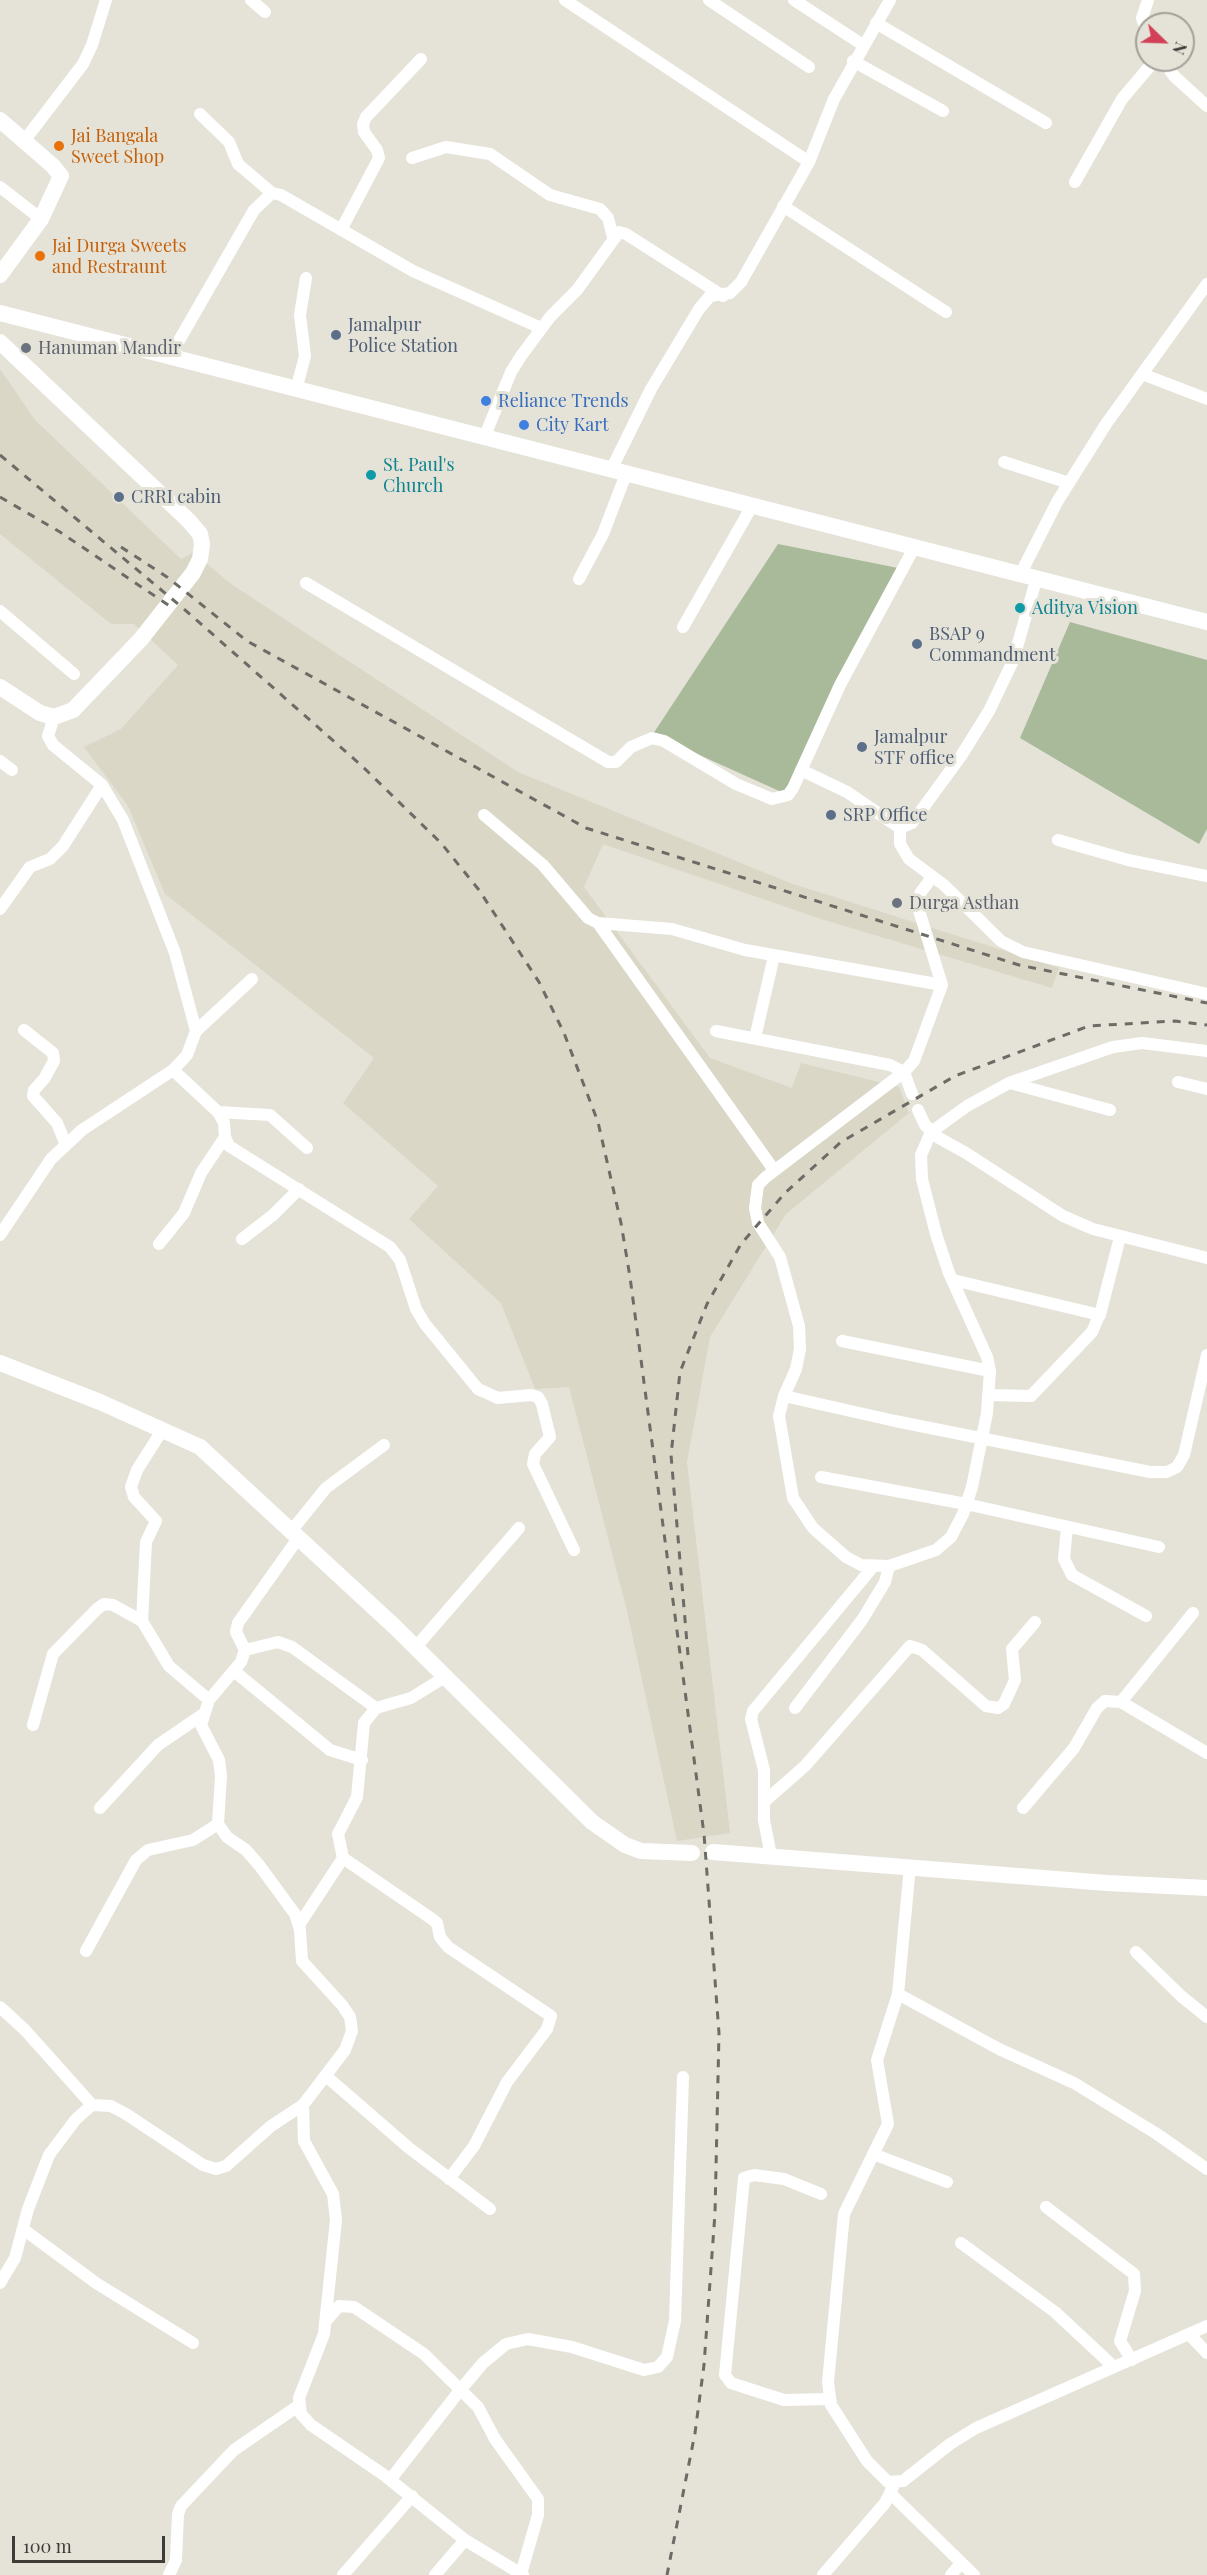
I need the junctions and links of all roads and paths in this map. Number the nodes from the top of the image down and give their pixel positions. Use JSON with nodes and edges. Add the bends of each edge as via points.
{"nodes":[{"id":1,"x":106,"y":0,"type":"edge"},
{"id":2,"x":251,"y":0,"type":"edge"},
{"id":3,"x":565,"y":0,"type":"edge"},
{"id":4,"x":709,"y":0,"type":"edge"},
{"id":5,"x":794,"y":0,"type":"edge"},
{"id":6,"x":890,"y":0,"type":"edge"},
{"id":7,"x":265,"y":12,"type":"dead end"},
{"id":8,"x":876,"y":23,"type":"junction"},
{"id":9,"x":863,"y":45,"type":"junction"},
{"id":10,"x":421,"y":59,"type":"dead end"},
{"id":11,"x":853,"y":61,"type":"junction"},
{"id":12,"x":809,"y":67,"type":"dead end"},
{"id":13,"x":1146,"y":72,"type":"edge"},
{"id":14,"x":1171,"y":72,"type":"edge"},
{"id":15,"x":1207,"y":106,"type":"edge"},
{"id":16,"x":943,"y":111,"type":"dead end"},
{"id":17,"x":200,"y":114,"type":"dead end"},
{"id":18,"x":0,"y":120,"type":"edge"},
{"id":19,"x":1046,"y":123,"type":"dead end"},
{"id":20,"x":24,"y":141,"type":"junction"},
{"id":21,"x":412,"y":158,"type":"dead end"},
{"id":22,"x":809,"y":162,"type":"junction"},
{"id":23,"x":1075,"y":182,"type":"dead end"},
{"id":24,"x":0,"y":187,"type":"edge"},
{"id":25,"x":272,"y":193,"type":"junction"},
{"id":26,"x":783,"y":206,"type":"junction"},
{"id":27,"x":41,"y":219,"type":"junction"},
{"id":28,"x":341,"y":230,"type":"junction"},
{"id":29,"x":613,"y":237,"type":"junction"},
{"id":30,"x":0,"y":275,"type":"edge"},
{"id":31,"x":306,"y":278,"type":"dead end"},
{"id":32,"x":1207,"y":284,"type":"edge"},
{"id":33,"x":723,"y":296,"type":"junction"},
{"id":34,"x":946,"y":312,"type":"dead end"},
{"id":35,"x":2,"y":317,"type":"edge"},
{"id":36,"x":541,"y":328,"type":"junction"},
{"id":37,"x":0,"y":342,"type":"edge"},
{"id":38,"x":169,"y":358,"type":"junction"},
{"id":39,"x":1142,"y":374,"type":"junction"},
{"id":40,"x":296,"y":390,"type":"junction"},
{"id":41,"x":1207,"y":399,"type":"edge"},
{"id":42,"x":484,"y":438,"type":"junction"},
{"id":43,"x":1004,"y":462,"type":"dead end"},
{"id":44,"x":618,"y":472,"type":"junction"},
{"id":45,"x":1069,"y":483,"type":"junction"},
{"id":46,"x":752,"y":506,"type":"junction"},
{"id":47,"x":912,"y":551,"type":"junction"},
{"id":48,"x":1029,"y":575,"type":"junction"},
{"id":49,"x":579,"y":579,"type":"dead end"},
{"id":50,"x":306,"y":583,"type":"dead end"},
{"id":51,"x":0,"y":611,"type":"edge"},
{"id":52,"x":1207,"y":622,"type":"edge"},
{"id":53,"x":683,"y":627,"type":"dead end"},
{"id":54,"x":74,"y":674,"type":"dead end"},
{"id":55,"x":0,"y":687,"type":"edge"},
{"id":56,"x":54,"y":717,"type":"junction"},
{"id":57,"x":0,"y":761,"type":"edge"},
{"id":58,"x":12,"y":770,"type":"dead end"},
{"id":59,"x":801,"y":770,"type":"junction"},
{"id":60,"x":102,"y":785,"type":"junction"},
{"id":61,"x":484,"y":815,"type":"dead end"},
{"id":62,"x":900,"y":828,"type":"junction"},
{"id":63,"x":1058,"y":840,"type":"dead end"},
{"id":64,"x":1207,"y":876,"type":"edge"},
{"id":65,"x":932,"y":877,"type":"junction"},
{"id":66,"x":0,"y":909,"type":"edge"},
{"id":67,"x":598,"y":923,"type":"junction"},
{"id":68,"x":774,"y":956,"type":"junction"},
{"id":69,"x":252,"y":979,"type":"dead end"},
{"id":70,"x":942,"y":985,"type":"junction"},
{"id":71,"x":1207,"y":994,"type":"edge"},
{"id":72,"x":24,"y":1030,"type":"dead end"},
{"id":73,"x":716,"y":1030,"type":"dead end"},
{"id":74,"x":196,"y":1031,"type":"junction"},
{"id":75,"x":755,"y":1038,"type":"junction"},
{"id":76,"x":1207,"y":1051,"type":"edge"},
{"id":77,"x":173,"y":1070,"type":"junction"},
{"id":78,"x":904,"y":1072,"type":"junction"},
{"id":79,"x":1178,"y":1082,"type":"dead end"},
{"id":80,"x":1010,"y":1083,"type":"junction"},
{"id":81,"x":1207,"y":1089,"type":"edge"},
{"id":82,"x":912,"y":1094,"type":"dead end"},
{"id":83,"x":918,"y":1110,"type":"dead end"},
{"id":84,"x":1110,"y":1110,"type":"dead end"},
{"id":85,"x":218,"y":1112,"type":"junction"},
{"id":86,"x":931,"y":1132,"type":"junction"},
{"id":87,"x":225,"y":1137,"type":"junction"},
{"id":88,"x":66,"y":1145,"type":"junction"},
{"id":89,"x":308,"y":1148,"type":"dead end"},
{"id":90,"x":774,"y":1170,"type":"junction"},
{"id":91,"x":299,"y":1190,"type":"junction"},
{"id":92,"x":0,"y":1235,"type":"edge"},
{"id":93,"x":1120,"y":1237,"type":"junction"},
{"id":94,"x":242,"y":1239,"type":"dead end"},
{"id":95,"x":159,"y":1244,"type":"dead end"},
{"id":96,"x":1207,"y":1258,"type":"edge"},
{"id":97,"x":953,"y":1280,"type":"junction"},
{"id":98,"x":1100,"y":1315,"type":"junction"},
{"id":99,"x":842,"y":1341,"type":"dead end"},
{"id":100,"x":1207,"y":1355,"type":"edge"},
{"id":101,"x":0,"y":1363,"type":"edge"},
{"id":102,"x":990,"y":1371,"type":"junction"},
{"id":103,"x":988,"y":1395,"type":"junction"},
{"id":104,"x":784,"y":1396,"type":"junction"},
{"id":105,"x":163,"y":1429,"type":"junction"},
{"id":106,"x":981,"y":1438,"type":"junction"},
{"id":107,"x":384,"y":1445,"type":"dead end"},
{"id":108,"x":821,"y":1477,"type":"dead end"},
{"id":109,"x":966,"y":1504,"type":"junction"},
{"id":110,"x":1067,"y":1527,"type":"junction"},
{"id":111,"x":519,"y":1528,"type":"dead end"},
{"id":112,"x":296,"y":1533,"type":"junction"},
{"id":113,"x":1159,"y":1547,"type":"dead end"},
{"id":114,"x":574,"y":1550,"type":"dead end"},
{"id":115,"x":889,"y":1566,"type":"junction"},
{"id":116,"x":872,"y":1568,"type":"junction"},
{"id":117,"x":1193,"y":1613,"type":"dead end"},
{"id":118,"x":1146,"y":1616,"type":"dead end"},
{"id":119,"x":142,"y":1621,"type":"junction"},
{"id":120,"x":1035,"y":1622,"type":"dead end"},
{"id":121,"x":416,"y":1648,"type":"junction"},
{"id":122,"x":245,"y":1650,"type":"junction"},
{"id":123,"x":234,"y":1671,"type":"junction"},
{"id":124,"x":445,"y":1677,"type":"junction"},
{"id":125,"x":209,"y":1700,"type":"junction"},
{"id":126,"x":1121,"y":1702,"type":"junction"},
{"id":127,"x":376,"y":1708,"type":"junction"},
{"id":128,"x":795,"y":1708,"type":"dead end"},
{"id":129,"x":202,"y":1715,"type":"junction"},
{"id":130,"x":33,"y":1725,"type":"dead end"},
{"id":131,"x":1207,"y":1753,"type":"edge"},
{"id":132,"x":362,"y":1760,"type":"junction"},
{"id":133,"x":765,"y":1801,"type":"junction"},
{"id":134,"x":100,"y":1808,"type":"dead end"},
{"id":135,"x":1023,"y":1808,"type":"dead end"},
{"id":136,"x":218,"y":1824,"type":"junction"},
{"id":137,"x":713,"y":1852,"type":"dead end"},
{"id":138,"x":692,"y":1853,"type":"dead end"},
{"id":139,"x":771,"y":1856,"type":"junction"},
{"id":140,"x":343,"y":1858,"type":"junction"},
{"id":141,"x":910,"y":1866,"type":"junction"},
{"id":142,"x":1207,"y":1888,"type":"edge"},
{"id":143,"x":299,"y":1925,"type":"junction"},
{"id":144,"x":86,"y":1951,"type":"dead end"},
{"id":145,"x":1136,"y":1952,"type":"dead end"},
{"id":146,"x":898,"y":1994,"type":"junction"},
{"id":147,"x":0,"y":2007,"type":"edge"},
{"id":148,"x":1207,"y":2017,"type":"edge"},
{"id":149,"x":326,"y":2076,"type":"junction"},
{"id":150,"x":683,"y":2077,"type":"dead end"},
{"id":151,"x":92,"y":2105,"type":"junction"},
{"id":152,"x":303,"y":2105,"type":"junction"},
{"id":153,"x":873,"y":2154,"type":"junction"},
{"id":154,"x":1207,"y":2169,"type":"edge"},
{"id":155,"x":449,"y":2179,"type":"junction"},
{"id":156,"x":947,"y":2182,"type":"dead end"},
{"id":157,"x":821,"y":2194,"type":"dead end"},
{"id":158,"x":1046,"y":2207,"type":"dead end"},
{"id":159,"x":490,"y":2209,"type":"dead end"},
{"id":160,"x":23,"y":2229,"type":"junction"},
{"id":161,"x":961,"y":2243,"type":"dead end"},
{"id":162,"x":0,"y":2283,"type":"edge"},
{"id":163,"x":324,"y":2323,"type":"junction"},
{"id":164,"x":1207,"y":2326,"type":"edge"},
{"id":165,"x":1189,"y":2334,"type":"junction"},
{"id":166,"x":193,"y":2343,"type":"dead end"},
{"id":167,"x":1207,"y":2353,"type":"edge"},
{"id":168,"x":1132,"y":2360,"type":"junction"},
{"id":169,"x":1114,"y":2367,"type":"junction"},
{"id":170,"x":461,"y":2389,"type":"junction"},
{"id":171,"x":829,"y":2398,"type":"junction"},
{"id":172,"x":298,"y":2406,"type":"junction"},
{"id":173,"x":390,"y":2480,"type":"junction"},
{"id":174,"x":892,"y":2488,"type":"junction"},
{"id":175,"x":411,"y":2496,"type":"junction"},
{"id":176,"x":465,"y":2540,"type":"junction"},
{"id":177,"x":961,"y":2563,"type":"junction"},
{"id":178,"x":522,"y":2574,"type":"edge"},
{"id":179,"x":169,"y":2575,"type":"edge"},
{"id":180,"x":344,"y":2575,"type":"edge"},
{"id":181,"x":435,"y":2575,"type":"edge"},
{"id":182,"x":824,"y":2575,"type":"edge"},
{"id":183,"x":951,"y":2575,"type":"edge"},
{"id":184,"x":974,"y":2575,"type":"edge"}],
"edges":[{"from":1,"to":20,"type":"street","via":[[83,64]]},
{"from":2,"to":7,"type":"street"},
{"from":3,"to":22,"type":"street"},
{"from":4,"to":12,"type":"street"},
{"from":5,"to":9,"type":"street"},
{"from":6,"to":8,"type":"street"},
{"from":8,"to":9,"type":"street"},
{"from":8,"to":19,"type":"street"},
{"from":9,"to":11,"type":"street"},
{"from":10,"to":28,"type":"street","via":[[366,117],[364,132],[379,159]]},
{"from":11,"to":16,"type":"street"},
{"from":11,"to":22,"type":"street"},
{"from":13,"to":23,"type":"street","via":[[1112,115]]},
{"from":14,"to":15,"type":"street"},
{"from":17,"to":25,"type":"street","via":[[229,142],[238,164]]},
{"from":18,"to":20,"type":"street"},
{"from":20,"to":27,"type":"street","via":[[61,176]]},
{"from":21,"to":29,"type":"street","via":[[446,147],[490,154],[550,195],[600,208],[608,218]]},
{"from":22,"to":26,"type":"street"},
{"from":24,"to":27,"type":"street"},
{"from":25,"to":28,"type":"street"},
{"from":25,"to":38,"type":"street","via":[[254,210]]},
{"from":26,"to":33,"type":"street","via":[[741,282]]},
{"from":26,"to":34,"type":"street"},
{"from":27,"to":30,"type":"street"},
{"from":28,"to":36,"type":"street","via":[[412,271]]},
{"from":29,"to":33,"type":"street","via":[[619,232],[626,234]]},
{"from":29,"to":36,"type":"street","via":[[577,290]]},
{"from":31,"to":40,"type":"street","via":[[300,315],[305,357]]},
{"from":32,"to":39,"type":"street"},
{"from":33,"to":44,"type":"street","via":[[710,296],[699,309],[651,389]]},
{"from":35,"to":38,"type":"street"},
{"from":36,"to":42,"type":"street","via":[[512,372]]},
{"from":37,"to":56,"type":"street","via":[[200,534],[202,544],[193,573],[141,639],[73,710]]},
{"from":38,"to":40,"type":"street"},
{"from":39,"to":41,"type":"street"},
{"from":39,"to":45,"type":"street"},
{"from":40,"to":42,"type":"street"},
{"from":42,"to":44,"type":"street"},
{"from":43,"to":45,"type":"street"},
{"from":44,"to":46,"type":"street"},
{"from":44,"to":49,"type":"street","via":[[603,534]]},
{"from":45,"to":48,"type":"street"},
{"from":46,"to":47,"type":"street"},
{"from":46,"to":53,"type":"street"},
{"from":47,"to":48,"type":"street"},
{"from":47,"to":59,"type":"street","via":[[840,685]]},
{"from":48,"to":52,"type":"street"},
{"from":48,"to":62,"type":"street","via":[[1013,661],[989,711],[912,823]]},
{"from":50,"to":59,"type":"street","via":[[608,762],[616,762],[631,747],[652,738],[771,799],[788,795]]},
{"from":51,"to":54,"type":"street"},
{"from":55,"to":56,"type":"street","via":[[40,713]]},
{"from":56,"to":60,"type":"street","via":[[48,736],[53,745]]},
{"from":57,"to":58,"type":"street"},
{"from":59,"to":62,"type":"street","via":[[847,792]]},
{"from":60,"to":66,"type":"street","via":[[63,846],[50,859],[30,867]]},
{"from":60,"to":74,"type":"street","via":[[123,820],[175,953]]},
{"from":61,"to":67,"type":"street","via":[[543,865],[588,918]]},
{"from":62,"to":65,"type":"street","via":[[900,844],[909,859]]},
{"from":63,"to":64,"type":"street","via":[[1128,860]]},
{"from":65,"to":70,"type":"street","via":[[917,904]]},
{"from":65,"to":71,"type":"street","via":[[1001,941],[1023,952]]},
{"from":67,"to":68,"type":"street","via":[[672,929]]},
{"from":67,"to":90,"type":"street"},
{"from":68,"to":70,"type":"street"},
{"from":68,"to":75,"type":"street"},
{"from":69,"to":74,"type":"street"},
{"from":70,"to":78,"type":"street","via":[[920,1048]]},
{"from":72,"to":88,"type":"street","via":[[53,1053],[54,1061],[33,1096],[57,1123]]},
{"from":73,"to":75,"type":"street"},
{"from":74,"to":77,"type":"street","via":[[187,1055]]},
{"from":75,"to":78,"type":"street","via":[[879,1062]]},
{"from":76,"to":80,"type":"street","via":[[1129,1043]]},
{"from":77,"to":85,"type":"street"},
{"from":77,"to":88,"type":"street","via":[[82,1130]]},
{"from":78,"to":82,"type":"street"},
{"from":78,"to":90,"type":"street"},
{"from":79,"to":81,"type":"street"},
{"from":80,"to":84,"type":"street"},
{"from":80,"to":86,"type":"street","via":[[967,1106]]},
{"from":83,"to":86,"type":"street"},
{"from":85,"to":87,"type":"street","via":[[224,1122]]},
{"from":85,"to":89,"type":"street","via":[[270,1115]]},
{"from":86,"to":93,"type":"street","via":[[1063,1216]]},
{"from":86,"to":97,"type":"street","via":[[921,1155],[922,1179]]},
{"from":87,"to":91,"type":"street","via":[[236,1152]]},
{"from":87,"to":95,"type":"street","via":[[201,1173],[184,1213]]},
{"from":88,"to":92,"type":"street","via":[[36,1179]]},
{"from":90,"to":104,"type":"street","via":[[758,1185],[755,1216],[780,1257],[799,1326],[796,1369]]},
{"from":91,"to":94,"type":"street"},
{"from":91,"to":114,"type":"street","via":[[373,1234],[396,1253],[425,1324],[478,1389],[498,1398],[538,1397],[550,1437],[535,1454],[533,1464]]},
{"from":93,"to":96,"type":"street"},
{"from":93,"to":98,"type":"street"},
{"from":97,"to":98,"type":"street"},
{"from":97,"to":102,"type":"street"},
{"from":98,"to":103,"type":"street","via":[[1092,1332],[1031,1396]]},
{"from":99,"to":102,"type":"street"},
{"from":100,"to":106,"type":"street","via":[[1184,1455],[1178,1467],[1167,1472],[1150,1472]]},
{"from":101,"to":105,"type":"street"},
{"from":102,"to":103,"type":"street"},
{"from":103,"to":106,"type":"street"},
{"from":104,"to":106,"type":"street"},
{"from":104,"to":116,"type":"street","via":[[779,1416],[793,1498],[813,1528],[846,1557]]},
{"from":105,"to":112,"type":"street","via":[[190,1440],[213,1456]]},
{"from":105,"to":119,"type":"street","via":[[131,1487],[134,1497],[156,1521],[146,1542]]},
{"from":106,"to":109,"type":"street"},
{"from":107,"to":112,"type":"street","via":[[326,1488]]},
{"from":108,"to":109,"type":"street"},
{"from":109,"to":110,"type":"street"},
{"from":109,"to":115,"type":"street","via":[[958,1528],[944,1543],[915,1559]]},
{"from":110,"to":113,"type":"street"},
{"from":110,"to":118,"type":"street","via":[[1064,1559],[1072,1575]]},
{"from":111,"to":121,"type":"street"},
{"from":112,"to":121,"type":"street"},
{"from":112,"to":122,"type":"street","via":[[238,1623],[236,1632]]},
{"from":115,"to":116,"type":"street"},
{"from":115,"to":128,"type":"street","via":[[885,1581],[862,1620]]},
{"from":116,"to":133,"type":"street","via":[[753,1711],[764,1770]]},
{"from":117,"to":126,"type":"street"},
{"from":119,"to":125,"type":"street","via":[[169,1666]]},
{"from":119,"to":130,"type":"street","via":[[113,1605],[104,1604],[97,1609],[54,1654]]},
{"from":120,"to":133,"type":"street","via":[[1012,1649],[1015,1680],[1004,1704],[998,1708],[986,1706],[922,1650],[910,1646],[805,1766]]},
{"from":121,"to":124,"type":"street"},
{"from":122,"to":123,"type":"street"},
{"from":122,"to":127,"type":"street","via":[[269,1643],[292,1647]]},
{"from":123,"to":125,"type":"street"},
{"from":123,"to":132,"type":"street","via":[[330,1750]]},
{"from":124,"to":127,"type":"street","via":[[411,1698]]},
{"from":124,"to":138,"type":"street","via":[[592,1822],[613,1837],[641,1851]]},
{"from":125,"to":129,"type":"street"},
{"from":126,"to":131,"type":"street"},
{"from":126,"to":135,"type":"street","via":[[1105,1701],[1097,1708],[1074,1748]]},
{"from":127,"to":132,"type":"street","via":[[364,1723]]},
{"from":129,"to":134,"type":"street","via":[[158,1745]]},
{"from":129,"to":136,"type":"street","via":[[201,1725],[219,1760]]},
{"from":132,"to":140,"type":"street","via":[[357,1797],[338,1834]]},
{"from":133,"to":139,"type":"street","via":[[765,1829]]},
{"from":136,"to":143,"type":"street","via":[[227,1837],[259,1864]]},
{"from":136,"to":144,"type":"street","via":[[193,1840],[148,1850],[136,1860]]},
{"from":137,"to":139,"type":"street"},
{"from":139,"to":141,"type":"street"},
{"from":140,"to":143,"type":"street"},
{"from":140,"to":155,"type":"street","via":[[437,1923],[440,1937],[448,1947],[551,2016],[547,2029],[507,2082],[474,2146]]},
{"from":141,"to":142,"type":"street"},
{"from":141,"to":146,"type":"street"},
{"from":143,"to":149,"type":"street","via":[[302,1961],[350,2017],[352,2031],[345,2050]]},
{"from":145,"to":148,"type":"street"},
{"from":146,"to":153,"type":"street","via":[[877,2061],[888,2124]]},
{"from":146,"to":154,"type":"street","via":[[999,2049],[1083,2088]]},
{"from":147,"to":151,"type":"street"},
{"from":149,"to":152,"type":"street"},
{"from":149,"to":155,"type":"street"},
{"from":150,"to":170,"type":"street","via":[[675,2321],[667,2357],[658,2367],[644,2370],[572,2347],[518,2339],[483,2363]]},
{"from":151,"to":152,"type":"street","via":[[111,2106],[202,2165],[216,2169],[226,2166],[271,2126]]},
{"from":151,"to":160,"type":"street","via":[[76,2119],[49,2155]]},
{"from":152,"to":163,"type":"street","via":[[306,2150],[336,2203]]},
{"from":153,"to":156,"type":"street"},
{"from":153,"to":171,"type":"street","via":[[844,2214]]},
{"from":155,"to":159,"type":"street"},
{"from":157,"to":171,"type":"street","via":[[784,2179],[754,2175],[744,2178],[725,2375],[731,2383],[784,2400]]},
{"from":158,"to":168,"type":"street","via":[[1134,2274],[1135,2291],[1120,2341]]},
{"from":160,"to":162,"type":"street","via":[[15,2258]]},
{"from":160,"to":166,"type":"street","via":[[96,2283]]},
{"from":161,"to":169,"type":"street","via":[[1055,2312]]},
{"from":163,"to":170,"type":"street","via":[[339,2306],[354,2307],[424,2354]]},
{"from":163,"to":172,"type":"street","via":[[322,2344]]},
{"from":164,"to":165,"type":"street"},
{"from":165,"to":167,"type":"street"},
{"from":165,"to":168,"type":"street"},
{"from":168,"to":169,"type":"street"},
{"from":169,"to":174,"type":"street","via":[[976,2428]]},
{"from":170,"to":173,"type":"street"},
{"from":170,"to":178,"type":"street","via":[[478,2407],[495,2439],[538,2499],[538,2515]]},
{"from":171,"to":174,"type":"street","via":[[867,2462]]},
{"from":172,"to":173,"type":"street","via":[[311,2425]]},
{"from":172,"to":179,"type":"street","via":[[234,2450],[181,2506],[176,2560]]},
{"from":173,"to":175,"type":"street"},
{"from":174,"to":177,"type":"street"},
{"from":174,"to":182,"type":"street","via":[[885,2503]]},
{"from":175,"to":176,"type":"street"},
{"from":175,"to":180,"type":"street"},
{"from":176,"to":178,"type":"street"},
{"from":176,"to":181,"type":"street"},
{"from":177,"to":183,"type":"street"},
{"from":177,"to":184,"type":"street"}]}
